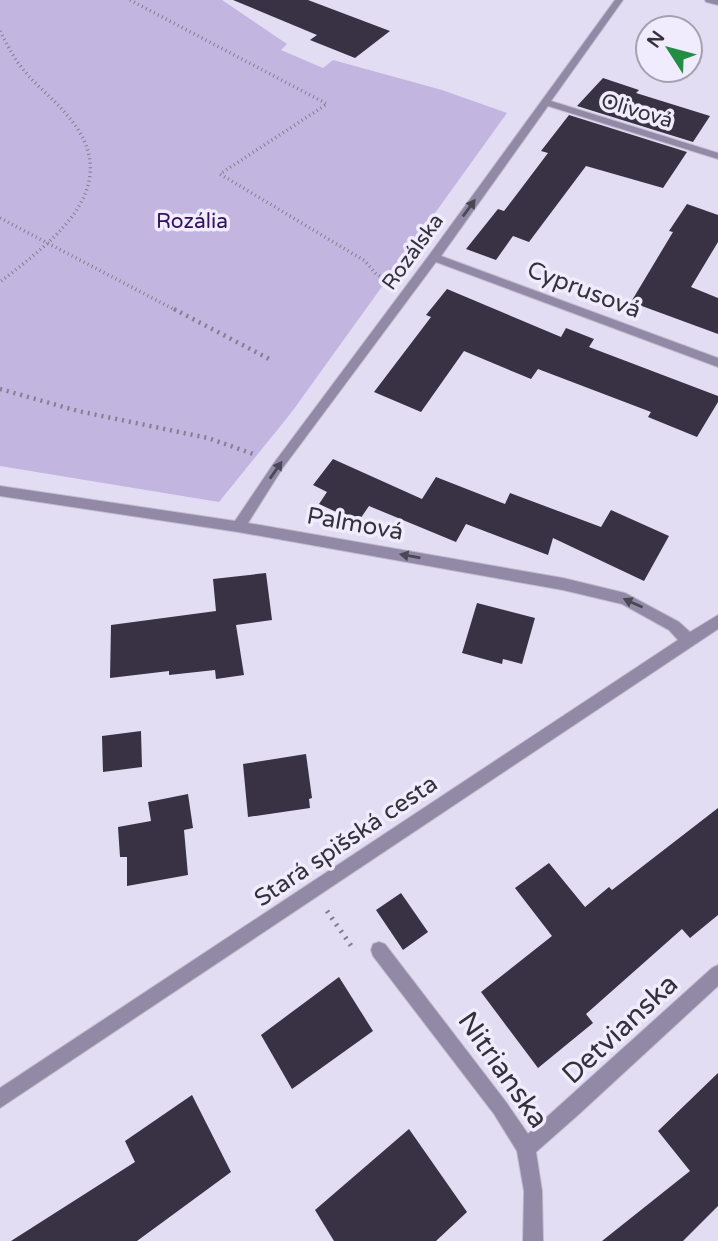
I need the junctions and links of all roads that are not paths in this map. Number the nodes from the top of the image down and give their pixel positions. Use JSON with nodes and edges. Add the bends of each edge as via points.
{"nodes":[{"id":1,"x":619,"y":0,"type":"edge"},
{"id":2,"x":709,"y":0,"type":"edge"},
{"id":3,"x":718,"y":2,"type":"edge"},
{"id":4,"x":545,"y":102,"type":"junction"},
{"id":5,"x":718,"y":156,"type":"edge"},
{"id":6,"x":434,"y":257,"type":"junction"},
{"id":7,"x":718,"y":363,"type":"edge"},
{"id":8,"x":0,"y":491,"type":"edge"},
{"id":9,"x":238,"y":527,"type":"junction"},
{"id":10,"x":718,"y":621,"type":"edge"},
{"id":11,"x":689,"y":641,"type":"junction"},
{"id":12,"x":379,"y":950,"type":"dead end"},
{"id":13,"x":718,"y":974,"type":"edge"},
{"id":14,"x":0,"y":1098,"type":"edge"},
{"id":15,"x":526,"y":1148,"type":"junction"},
{"id":16,"x":533,"y":1241,"type":"edge"}],
"edges":[{"from":1,"to":4,"type":"street","name":"Rozálska"},
{"from":2,"to":3,"type":"street"},
{"from":4,"to":5,"type":"street","name":"Olivová"},
{"from":6,"to":4,"type":"street","name":"Rozálska","one_way":true},
{"from":6,"to":7,"type":"street","name":"Cyprusová"},
{"from":9,"to":6,"type":"street","name":"Rozálska","one_way":true},
{"from":8,"to":9,"type":"street","name":"Palmová"},
{"from":11,"to":9,"type":"street","name":"Palmová","one_way":true,"via":[[674,626],[625,599]]},
{"from":10,"to":11,"type":"street","name":"Stará spišská cesta"},
{"from":11,"to":14,"type":"street","name":"Stará spišská cesta"},
{"from":12,"to":15,"type":"street","name":"Nitrianska"},
{"from":13,"to":15,"type":"street","name":"Detvianska"},
{"from":15,"to":16,"type":"street","name":"Nitrianska","via":[[533,1191]]}]}
